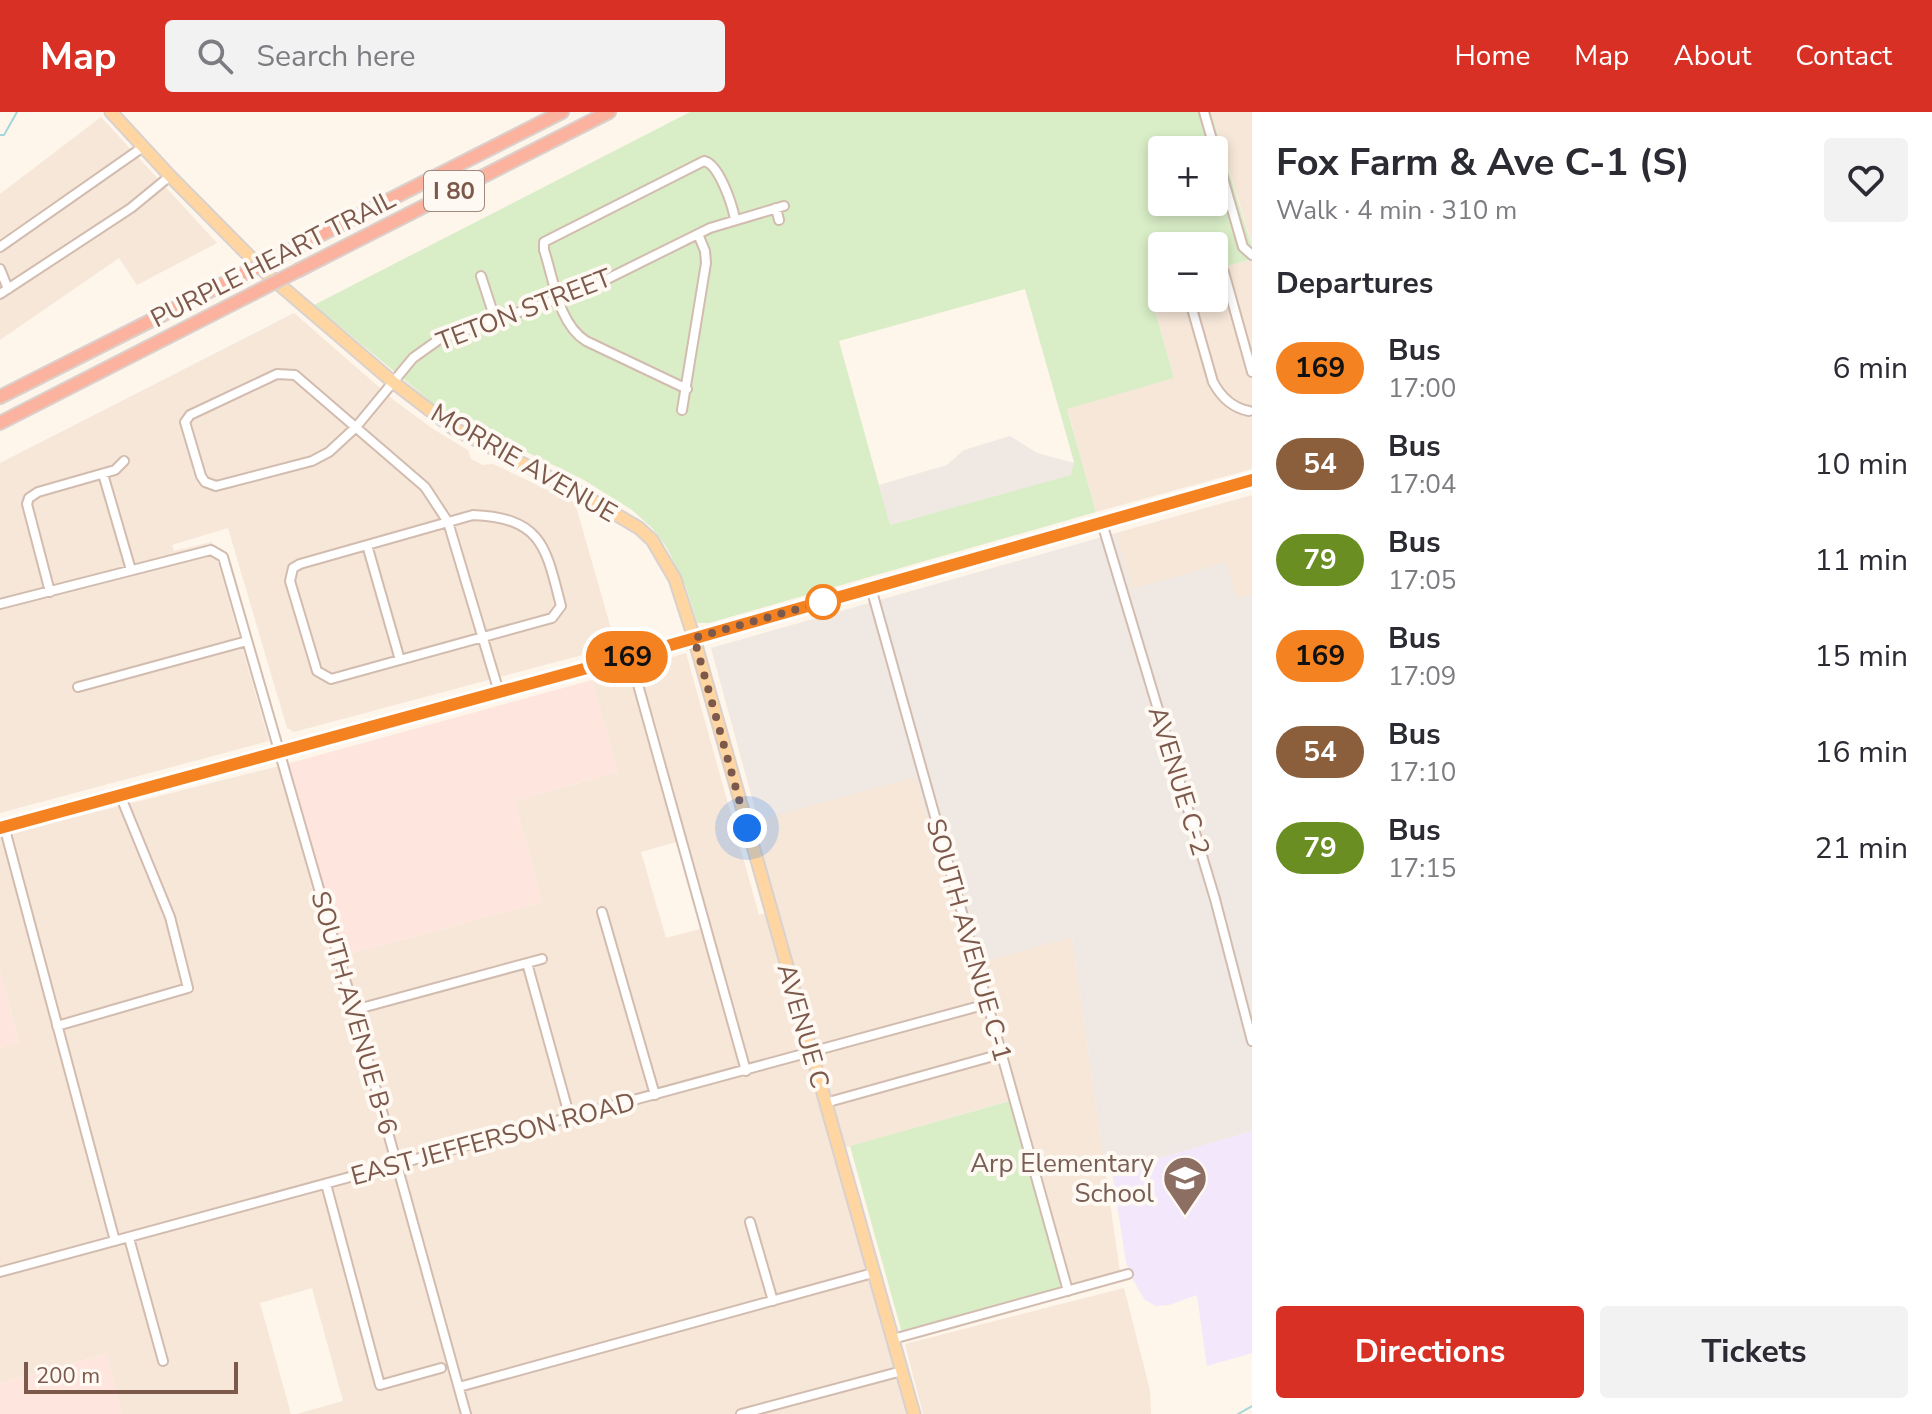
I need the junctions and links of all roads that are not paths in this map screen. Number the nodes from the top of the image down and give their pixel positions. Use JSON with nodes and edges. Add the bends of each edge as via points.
{"nodes":[{"id":1,"x":111,"y":112,"type":"edge"},
{"id":2,"x":562,"y":112,"type":"edge"},
{"id":3,"x":609,"y":112,"type":"edge"},
{"id":4,"x":1206,"y":112,"type":"edge"},
{"id":5,"x":143,"y":147,"type":"junction"},
{"id":6,"x":170,"y":176,"type":"junction"},
{"id":7,"x":735,"y":219,"type":"junction"},
{"id":8,"x":779,"y":220,"type":"dead end"},
{"id":9,"x":698,"y":234,"type":"junction"},
{"id":10,"x":0,"y":247,"type":"edge"},
{"id":11,"x":1252,"y":255,"type":"edge"},
{"id":12,"x":0,"y":269,"type":"edge"},
{"id":13,"x":481,"y":276,"type":"dead end"},
{"id":14,"x":1228,"y":286,"type":"edge"},
{"id":15,"x":4,"y":291,"type":"edge"},
{"id":16,"x":560,"y":299,"type":"junction"},
{"id":17,"x":1193,"y":312,"type":"edge"},
{"id":18,"x":495,"y":319,"type":"junction"},
{"id":19,"x":1252,"y":372,"type":"edge"},
{"id":20,"x":393,"y":382,"type":"junction"},
{"id":21,"x":687,"y":389,"type":"junction"},
{"id":22,"x":0,"y":397,"type":"edge"},
{"id":23,"x":682,"y":410,"type":"dead end"},
{"id":24,"x":1251,"y":414,"type":"edge"},
{"id":25,"x":0,"y":423,"type":"edge"},
{"id":26,"x":356,"y":427,"type":"junction"},
{"id":27,"x":124,"y":461,"type":"dead end"},
{"id":28,"x":103,"y":474,"type":"junction"},
{"id":29,"x":1252,"y":480,"type":"edge"},
{"id":30,"x":448,"y":522,"type":"junction"},
{"id":31,"x":1102,"y":523,"type":"junction"},
{"id":32,"x":367,"y":545,"type":"junction"},
{"id":33,"x":131,"y":570,"type":"junction"},
{"id":34,"x":871,"y":588,"type":"junction"},
{"id":35,"x":50,"y":592,"type":"junction"},
{"id":36,"x":0,"y":604,"type":"edge"},
{"id":37,"x":483,"y":636,"type":"junction"},
{"id":38,"x":694,"y":638,"type":"junction"},
{"id":39,"x":247,"y":641,"type":"junction"},
{"id":40,"x":630,"y":656,"type":"junction"},
{"id":41,"x":400,"y":660,"type":"junction"},
{"id":42,"x":78,"y":687,"type":"dead end"},
{"id":43,"x":499,"y":692,"type":"junction"},
{"id":44,"x":280,"y":751,"type":"junction"},
{"id":45,"x":120,"y":795,"type":"junction"},
{"id":46,"x":2,"y":827,"type":"edge"},
{"id":47,"x":602,"y":912,"type":"dead end"},
{"id":48,"x":542,"y":959,"type":"dead end"},
{"id":49,"x":527,"y":963,"type":"junction"},
{"id":50,"x":987,"y":1004,"type":"junction"},
{"id":51,"x":354,"y":1010,"type":"junction"},
{"id":52,"x":57,"y":1026,"type":"junction"},
{"id":53,"x":1252,"y":1041,"type":"edge"},
{"id":54,"x":811,"y":1053,"type":"junction"},
{"id":55,"x":1001,"y":1054,"type":"junction"},
{"id":56,"x":746,"y":1071,"type":"junction"},
{"id":57,"x":655,"y":1095,"type":"junction"},
{"id":58,"x":825,"y":1103,"type":"junction"},
{"id":59,"x":570,"y":1118,"type":"junction"},
{"id":60,"x":396,"y":1165,"type":"junction"},
{"id":61,"x":326,"y":1184,"type":"junction"},
{"id":62,"x":750,"y":1222,"type":"dead end"},
{"id":63,"x":129,"y":1238,"type":"junction"},
{"id":64,"x":115,"y":1241,"type":"junction"},
{"id":65,"x":0,"y":1272,"type":"edge"},
{"id":66,"x":873,"y":1273,"type":"junction"},
{"id":67,"x":1128,"y":1274,"type":"dead end"},
{"id":68,"x":1068,"y":1291,"type":"junction"},
{"id":69,"x":773,"y":1301,"type":"junction"},
{"id":70,"x":893,"y":1339,"type":"junction"},
{"id":71,"x":163,"y":1361,"type":"dead end"},
{"id":72,"x":441,"y":1368,"type":"dead end"},
{"id":73,"x":902,"y":1371,"type":"junction"},
{"id":74,"x":459,"y":1387,"type":"junction"},
{"id":75,"x":466,"y":1414,"type":"edge"},
{"id":76,"x":741,"y":1414,"type":"edge"},
{"id":77,"x":914,"y":1414,"type":"edge"}],
"edges":[{"from":1,"to":5,"type":"main road","name":"MORRIE AVENUE"},
{"from":2,"to":22,"type":"highway","name":"PURPLE HEART TRAIL","number":"I 80","bridge":true},
{"from":3,"to":25,"type":"highway","name":"PURPLE HEART TRAIL","number":"I 80","bridge":true},
{"from":4,"to":11,"type":"street","via":[[1243,247]]},
{"from":5,"to":6,"type":"main road","name":"MORRIE AVENUE"},
{"from":5,"to":10,"type":"street"},
{"from":6,"to":15,"type":"street","via":[[131,208]]},
{"from":6,"to":20,"type":"main road","name":"MORRIE AVENUE","via":[[267,274]]},
{"from":7,"to":8,"type":"street","name":"TETON STREET","via":[[780,207]]},
{"from":7,"to":9,"type":"street","name":"TETON STREET"},
{"from":7,"to":16,"type":"street","via":[[713,165],[704,161],[544,242]]},
{"from":9,"to":16,"type":"street","name":"TETON STREET"},
{"from":9,"to":21,"type":"street","via":[[706,263]]},
{"from":12,"to":15,"type":"street"},
{"from":13,"to":18,"type":"street"},
{"from":14,"to":19,"type":"street"},
{"from":16,"to":18,"type":"street","name":"TETON STREET"},
{"from":16,"to":21,"type":"street","via":[[569,327],[578,336]]},
{"from":17,"to":24,"type":"street","via":[[1218,392]]},
{"from":18,"to":20,"type":"street","name":"TETON STREET","via":[[441,338],[413,358]]},
{"from":20,"to":26,"type":"street","name":"TETON STREET"},
{"from":20,"to":38,"type":"main road","name":"MORRIE AVENUE","via":[[453,428],[639,528],[675,579]]},
{"from":21,"to":23,"type":"street"},
{"from":26,"to":26,"type":"street","name":"TETON STREET","via":[[289,373],[277,374],[185,422],[201,476],[216,486],[312,461]]},
{"from":26,"to":30,"type":"street","via":[[425,487]]},
{"from":27,"to":28,"type":"street"},
{"from":28,"to":33,"type":"street"},
{"from":28,"to":35,"type":"street","via":[[29,498]]},
{"from":29,"to":31,"type":"main road"},
{"from":30,"to":32,"type":"street"},
{"from":30,"to":37,"type":"street"},
{"from":30,"to":37,"type":"street","via":[[473,515],[506,519],[537,537],[547,551],[561,606],[552,618]]},
{"from":31,"to":34,"type":"main road"},
{"from":31,"to":53,"type":"street","name":"AVENUE C-2"},
{"from":32,"to":41,"type":"street"},
{"from":32,"to":41,"type":"street","via":[[300,564],[293,568],[290,581],[317,671],[331,679]]},
{"from":33,"to":35,"type":"street"},
{"from":33,"to":39,"type":"street","name":"SOUTH AVENUE B-6","via":[[211,550],[223,557]]},
{"from":34,"to":38,"type":"main road"},
{"from":34,"to":50,"type":"street","name":"SOUTH AVENUE C-1"},
{"from":35,"to":36,"type":"street"},
{"from":37,"to":41,"type":"street"},
{"from":37,"to":43,"type":"street"},
{"from":38,"to":40,"type":"main road"},
{"from":38,"to":54,"type":"main road","name":"AVENUE C"},
{"from":39,"to":42,"type":"street"},
{"from":39,"to":44,"type":"street","name":"SOUTH AVENUE B-6"},
{"from":40,"to":43,"type":"main road"},
{"from":40,"to":56,"type":"street"},
{"from":43,"to":44,"type":"main road"},
{"from":44,"to":45,"type":"main road"},
{"from":44,"to":51,"type":"street","name":"SOUTH AVENUE B-6"},
{"from":45,"to":46,"type":"main road"},
{"from":45,"to":52,"type":"street","via":[[170,917],[188,988]]},
{"from":46,"to":52,"type":"street"},
{"from":47,"to":57,"type":"street"},
{"from":48,"to":49,"type":"street"},
{"from":49,"to":51,"type":"street"},
{"from":49,"to":59,"type":"street"},
{"from":50,"to":54,"type":"street","name":"EAST JEFFERSON ROAD"},
{"from":50,"to":55,"type":"street","name":"SOUTH AVENUE C-1"},
{"from":51,"to":60,"type":"street","name":"SOUTH AVENUE B-6"},
{"from":52,"to":64,"type":"street"},
{"from":54,"to":56,"type":"street","name":"EAST JEFFERSON ROAD"},
{"from":54,"to":58,"type":"main road","name":"AVENUE C"},
{"from":55,"to":58,"type":"street"},
{"from":55,"to":68,"type":"street","name":"SOUTH AVENUE C-1"},
{"from":56,"to":57,"type":"street","name":"EAST JEFFERSON ROAD"},
{"from":57,"to":59,"type":"street","name":"EAST JEFFERSON ROAD"},
{"from":58,"to":66,"type":"main road","name":"AVENUE C"},
{"from":59,"to":60,"type":"street","name":"EAST JEFFERSON ROAD"},
{"from":60,"to":61,"type":"street","name":"EAST JEFFERSON ROAD"},
{"from":60,"to":74,"type":"street","name":"SOUTH AVENUE B-6"},
{"from":61,"to":63,"type":"street","name":"EAST JEFFERSON ROAD"},
{"from":61,"to":72,"type":"street","via":[[380,1385]]},
{"from":62,"to":69,"type":"street"},
{"from":63,"to":64,"type":"street","name":"EAST JEFFERSON ROAD"},
{"from":63,"to":71,"type":"street"},
{"from":64,"to":65,"type":"street","name":"EAST JEFFERSON ROAD"},
{"from":66,"to":69,"type":"street"},
{"from":66,"to":70,"type":"main road","name":"AVENUE C"},
{"from":67,"to":68,"type":"street"},
{"from":68,"to":70,"type":"street"},
{"from":69,"to":74,"type":"street"},
{"from":70,"to":73,"type":"main road","name":"AVENUE C"},
{"from":73,"to":76,"type":"street"},
{"from":73,"to":77,"type":"main road","name":"AVENUE C"},
{"from":74,"to":75,"type":"street","name":"SOUTH AVENUE B-6"}]}
